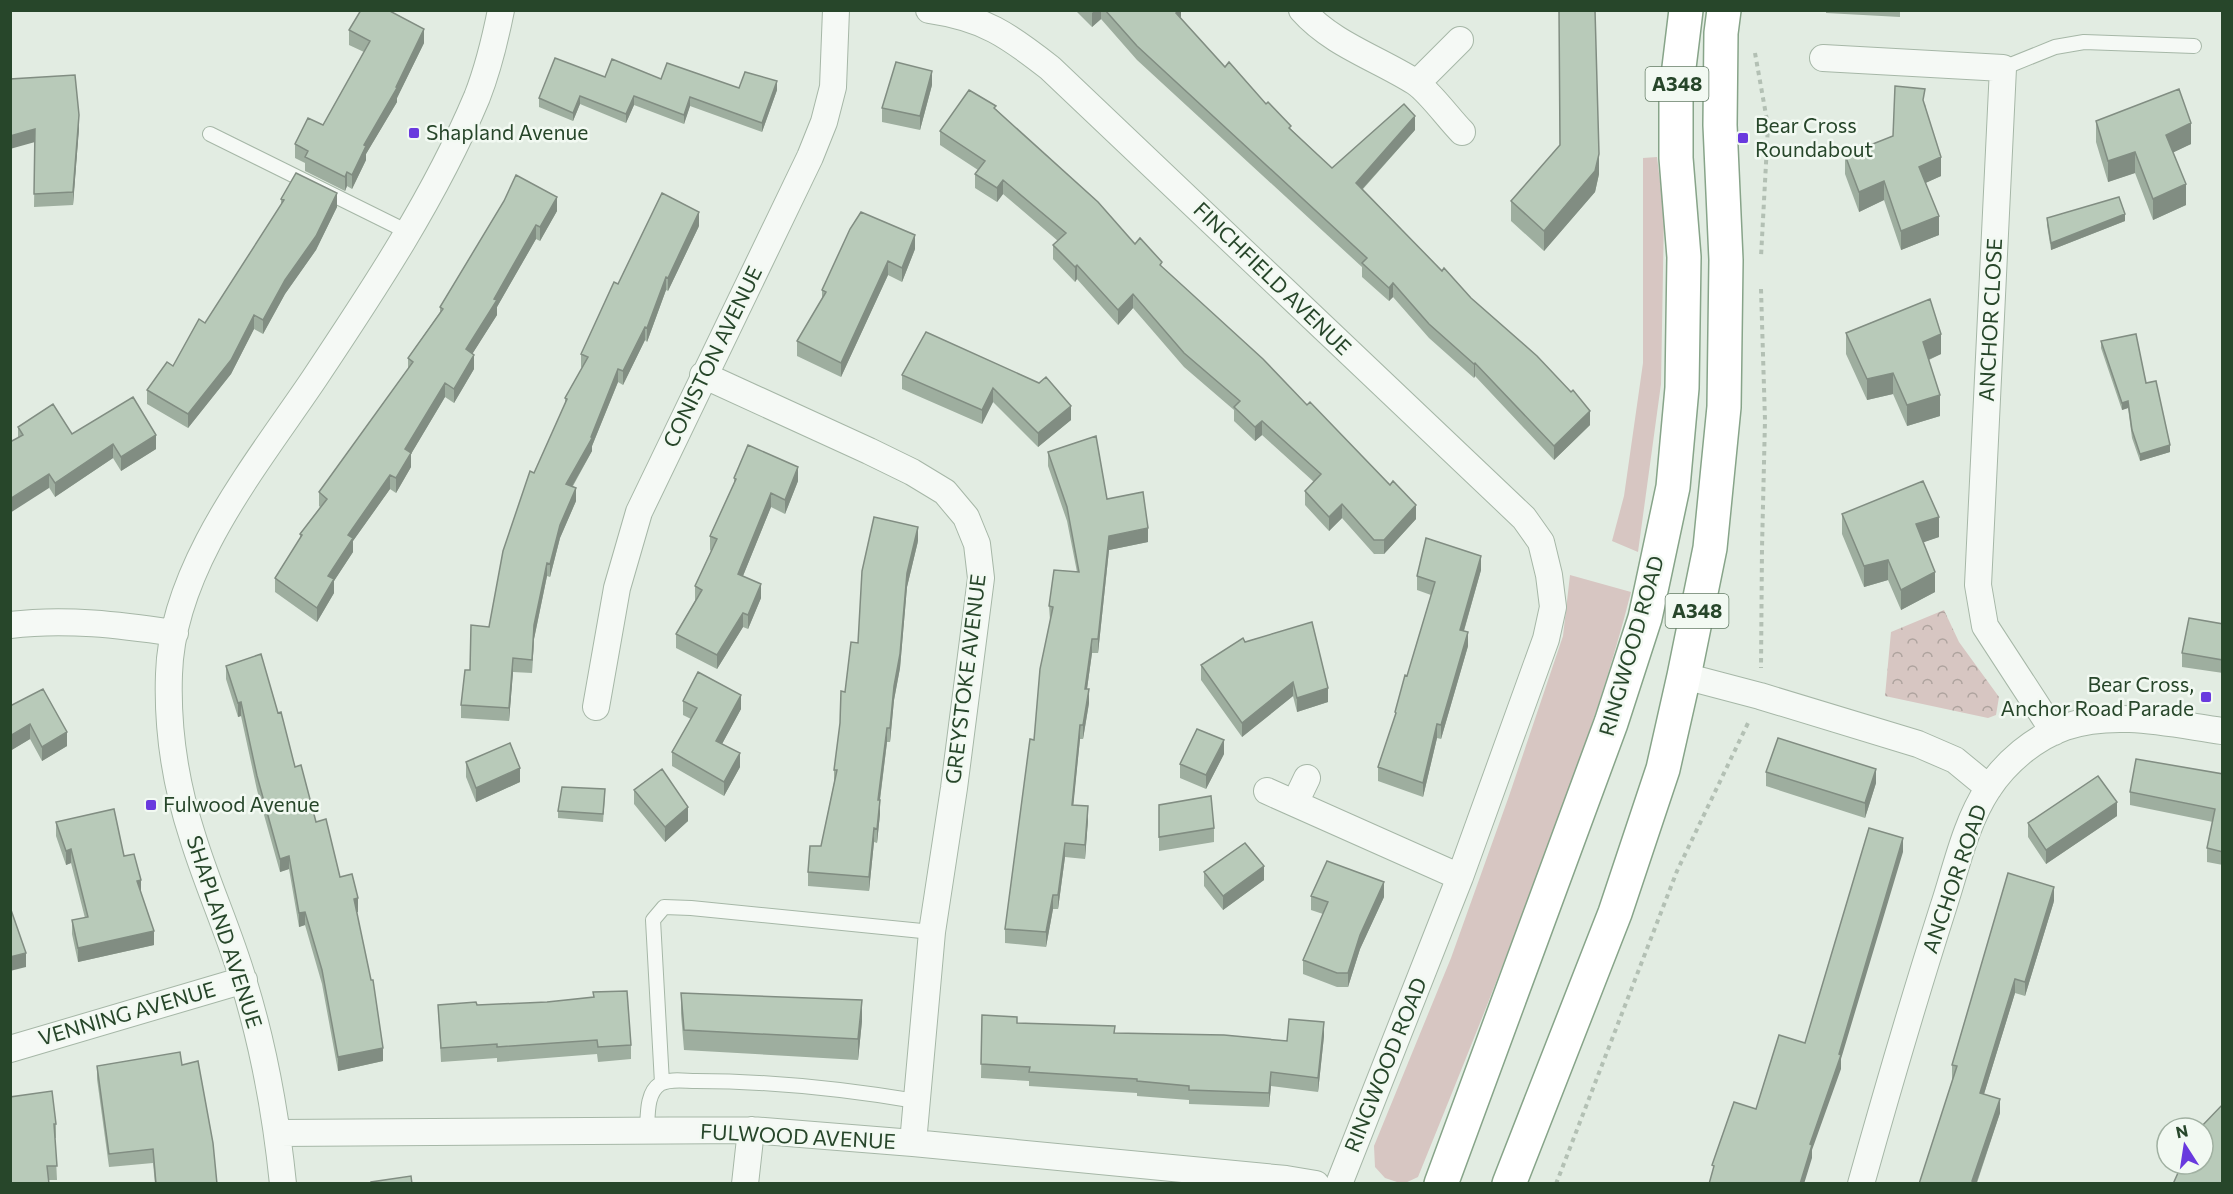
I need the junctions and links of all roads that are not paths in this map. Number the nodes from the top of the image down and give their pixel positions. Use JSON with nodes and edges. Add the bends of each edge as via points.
{"nodes":[{"id":1,"x":501,"y":10,"type":"edge"},
{"id":2,"x":836,"y":10,"type":"edge"},
{"id":3,"x":929,"y":10,"type":"edge"},
{"id":4,"x":1302,"y":10,"type":"edge"},
{"id":5,"x":1686,"y":10,"type":"edge"},
{"id":6,"x":1724,"y":10,"type":"edge"},
{"id":7,"x":1460,"y":40,"type":"dead end"},
{"id":8,"x":2194,"y":46,"type":"dead end"},
{"id":9,"x":1822,"y":58,"type":"dead end"},
{"id":10,"x":2002,"y":68,"type":"junction"},
{"id":11,"x":1417,"y":83,"type":"junction"},
{"id":12,"x":1462,"y":132,"type":"dead end"},
{"id":13,"x":210,"y":134,"type":"dead end"},
{"id":14,"x":408,"y":232,"type":"junction"},
{"id":15,"x":703,"y":375,"type":"junction"},
{"id":16,"x":1552,"y":607,"type":"joint"},
{"id":17,"x":10,"y":625,"type":"edge"},
{"id":18,"x":175,"y":633,"type":"junction"},
{"id":19,"x":1684,"y":676,"type":"junction"},
{"id":20,"x":596,"y":707,"type":"dead end"},
{"id":21,"x":2223,"y":731,"type":"edge"},
{"id":22,"x":2054,"y":732,"type":"junction"},
{"id":23,"x":1307,"y":778,"type":"dead end"},
{"id":24,"x":1989,"y":788,"type":"junction"},
{"id":25,"x":1267,"y":791,"type":"dead end"},
{"id":26,"x":1295,"y":803,"type":"junction"},
{"id":27,"x":1460,"y":877,"type":"junction"},
{"id":28,"x":932,"y":932,"type":"junction"},
{"id":29,"x":244,"y":980,"type":"junction"},
{"id":30,"x":10,"y":1049,"type":"edge"},
{"id":31,"x":662,"y":1083,"type":"junction"},
{"id":32,"x":916,"y":1101,"type":"junction"},
{"id":33,"x":646,"y":1131,"type":"junction"},
{"id":34,"x":751,"y":1131,"type":"junction"},
{"id":35,"x":278,"y":1133,"type":"junction"},
{"id":36,"x":912,"y":1143,"type":"junction"},
{"id":37,"x":1441,"y":1183,"type":"edge"},
{"id":38,"x":283,"y":1184,"type":"edge"},
{"id":39,"x":746,"y":1184,"type":"edge"},
{"id":40,"x":1316,"y":1184,"type":"edge"},
{"id":41,"x":1339,"y":1184,"type":"edge"},
{"id":42,"x":1509,"y":1184,"type":"edge"},
{"id":43,"x":1861,"y":1184,"type":"edge"}],
"edges":[{"from":1,"to":14,"type":"street","name":"SHAPLAND AVENUE","via":[[478,95]]},
{"from":2,"to":15,"type":"street","name":"CONISTON AVENUE","via":[[833,87],[824,122]]},
{"from":3,"to":16,"type":"street","name":"FINCHFIELD AVENUE","via":[[982,23],[1011,38],[1050,68],[1515,510],[1541,542]]},
{"from":4,"to":11,"type":"street","via":[[1312,22],[1346,44]]},
{"from":5,"to":37,"type":"highway","name":"RINGWOOD ROAD","number":"A348","via":[[1676,92],[1676,158],[1684,257],[1682,388],[1672,487],[1653,581],[1608,734]]},
{"from":6,"to":19,"type":"highway","number":"A348","via":[[1720,33],[1726,260],[1724,408],[1710,548]]},
{"from":7,"to":11,"type":"street"},
{"from":8,"to":10,"type":"lane","via":[[2084,42],[2055,47]]},
{"from":9,"to":10,"type":"street"},
{"from":10,"to":22,"type":"street","name":"ANCHOR CLOSE","via":[[1978,585],[1985,626]]},
{"from":11,"to":12,"type":"street"},
{"from":13,"to":14,"type":"lane"},
{"from":14,"to":18,"type":"street","name":"SHAPLAND AVENUE","via":[[218,522],[197,562]]},
{"from":15,"to":20,"type":"street","name":"CONISTON AVENUE","via":[[639,512],[617,588]]},
{"from":15,"to":28,"type":"street","name":"GREYSTOKE AVENUE","via":[[912,472],[945,492],[966,517],[977,544],[981,578]]},
{"from":16,"to":27,"type":"street","name":"RINGWOOD ROAD","via":[[1546,639]]},
{"from":17,"to":18,"type":"street","via":[[73,621]]},
{"from":18,"to":29,"type":"street","name":"SHAPLAND AVENUE","via":[[169,711],[177,783]]},
{"from":19,"to":24,"type":"street","via":[[1918,744],[1955,760]]},
{"from":19,"to":42,"type":"highway","number":"A348","via":[[1663,769],[1615,913]]},
{"from":21,"to":22,"type":"street","name":"ANCHOR ROAD","via":[[2136,719],[2092,719]]},
{"from":22,"to":24,"type":"street","name":"ANCHOR ROAD","via":[[2032,743]]},
{"from":23,"to":26,"type":"street"},
{"from":24,"to":43,"type":"street","name":"ANCHOR ROAD","via":[[1973,816],[1940,918]]},
{"from":25,"to":26,"type":"street"},
{"from":26,"to":27,"type":"street"},
{"from":27,"to":41,"type":"street","name":"RINGWOOD ROAD"},
{"from":28,"to":31,"type":"lane","via":[[664,908],[653,920]]},
{"from":28,"to":32,"type":"street","name":"GREYSTOKE AVENUE"},
{"from":29,"to":30,"type":"street","name":"VENNING AVENUE"},
{"from":29,"to":35,"type":"street","name":"SHAPLAND AVENUE"},
{"from":31,"to":32,"type":"lane","via":[[718,1081],[848,1090]]},
{"from":31,"to":33,"type":"lane","via":[[651,1095]]},
{"from":32,"to":36,"type":"street","name":"GREYSTOKE AVENUE"},
{"from":33,"to":34,"type":"street","name":"FULWOOD AVENUE"},
{"from":33,"to":35,"type":"street","name":"FULWOOD AVENUE"},
{"from":34,"to":36,"type":"street","name":"FULWOOD AVENUE"},
{"from":34,"to":39,"type":"street"},
{"from":35,"to":38,"type":"street","name":"SHAPLAND AVENUE"},
{"from":36,"to":40,"type":"street","name":"FULWOOD AVENUE"}]}
